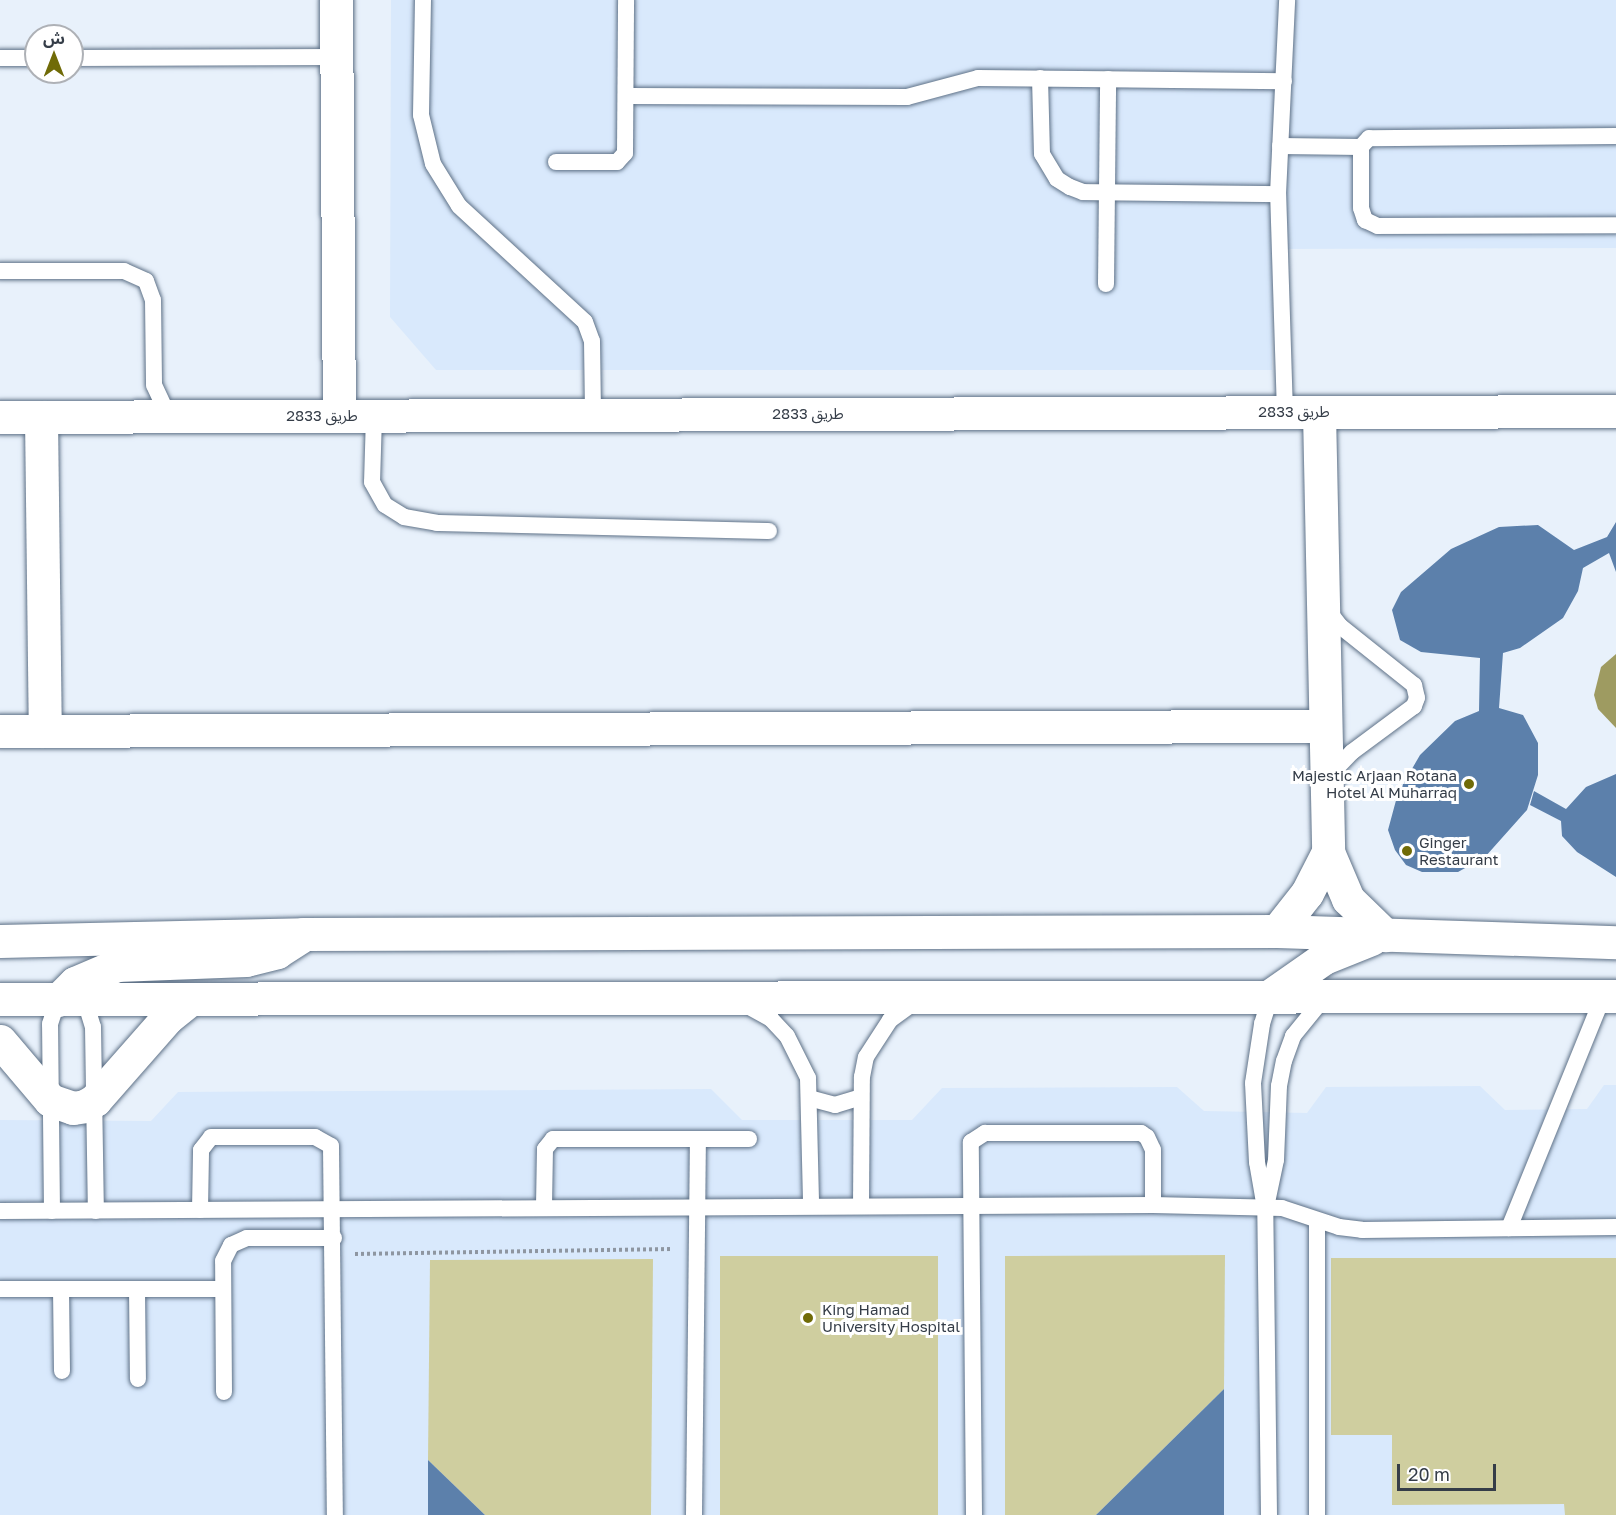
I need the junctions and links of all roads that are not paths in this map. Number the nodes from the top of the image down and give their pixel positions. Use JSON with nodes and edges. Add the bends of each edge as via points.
{"nodes":[{"id":1,"x":336,"y":0,"type":"edge"},
{"id":2,"x":423,"y":0,"type":"edge"},
{"id":3,"x":626,"y":0,"type":"edge"},
{"id":4,"x":1287,"y":0,"type":"edge"},
{"id":5,"x":336,"y":57,"type":"junction"},
{"id":6,"x":0,"y":58,"type":"edge"},
{"id":7,"x":24,"y":58,"type":"edge"},
{"id":8,"x":84,"y":58,"type":"edge"},
{"id":9,"x":1040,"y":78,"type":"junction"},
{"id":10,"x":1108,"y":79,"type":"junction"},
{"id":11,"x":1284,"y":81,"type":"junction"},
{"id":12,"x":627,"y":96,"type":"junction"},
{"id":13,"x":1616,"y":136,"type":"edge"},
{"id":14,"x":1280,"y":146,"type":"junction"},
{"id":15,"x":1361,"y":147,"type":"junction"},
{"id":16,"x":556,"y":162,"type":"dead end"},
{"id":17,"x":1107,"y":193,"type":"junction"},
{"id":18,"x":1278,"y":194,"type":"junction"},
{"id":19,"x":1616,"y":225,"type":"edge"},
{"id":20,"x":0,"y":271,"type":"edge"},
{"id":21,"x":1106,"y":284,"type":"dead end"},
{"id":22,"x":1616,"y":411,"type":"edge"},
{"id":23,"x":1319,"y":412,"type":"junction"},
{"id":24,"x":1285,"y":413,"type":"junction"},
{"id":25,"x":593,"y":415,"type":"junction"},
{"id":26,"x":339,"y":416,"type":"junction"},
{"id":27,"x":374,"y":416,"type":"junction"},
{"id":28,"x":0,"y":417,"type":"edge"},
{"id":29,"x":41,"y":417,"type":"junction"},
{"id":30,"x":169,"y":417,"type":"junction"},
{"id":31,"x":769,"y":531,"type":"dead end"},
{"id":32,"x":1323,"y":603,"type":"junction"},
{"id":33,"x":1325,"y":726,"type":"junction"},
{"id":34,"x":0,"y":731,"type":"edge"},
{"id":35,"x":45,"y":731,"type":"junction"},
{"id":36,"x":1326,"y":778,"type":"junction"},
{"id":37,"x":1328,"y":852,"type":"junction"},
{"id":38,"x":1277,"y":931,"type":"junction"},
{"id":39,"x":303,"y":934,"type":"junction"},
{"id":40,"x":1385,"y":934,"type":"junction"},
{"id":41,"x":4,"y":940,"type":"edge"},
{"id":42,"x":1616,"y":942,"type":"edge"},
{"id":43,"x":73,"y":995,"type":"junction"},
{"id":44,"x":1271,"y":995,"type":"junction"},
{"id":45,"x":1326,"y":996,"type":"junction"},
{"id":46,"x":1609,"y":996,"type":"edge"},
{"id":47,"x":927,"y":997,"type":"junction"},
{"id":48,"x":729,"y":998,"type":"junction"},
{"id":49,"x":0,"y":999,"type":"edge"},
{"id":50,"x":189,"y":1000,"type":"junction"},
{"id":51,"x":0,"y":1041,"type":"edge"},
{"id":52,"x":861,"y":1097,"type":"junction"},
{"id":53,"x":809,"y":1098,"type":"junction"},
{"id":54,"x":50,"y":1100,"type":"junction"},
{"id":55,"x":95,"y":1100,"type":"junction"},
{"id":56,"x":698,"y":1139,"type":"junction"},
{"id":57,"x":749,"y":1139,"type":"dead end"},
{"id":58,"x":970,"y":1204,"type":"junction"},
{"id":59,"x":811,"y":1205,"type":"junction"},
{"id":60,"x":861,"y":1205,"type":"junction"},
{"id":61,"x":1153,"y":1205,"type":"junction"},
{"id":62,"x":544,"y":1206,"type":"junction"},
{"id":63,"x":697,"y":1206,"type":"junction"},
{"id":64,"x":333,"y":1208,"type":"junction"},
{"id":65,"x":1265,"y":1208,"type":"junction"},
{"id":66,"x":200,"y":1210,"type":"junction"},
{"id":67,"x":0,"y":1211,"type":"edge"},
{"id":68,"x":52,"y":1211,"type":"junction"},
{"id":69,"x":96,"y":1211,"type":"junction"},
{"id":70,"x":1317,"y":1221,"type":"junction"},
{"id":71,"x":1616,"y":1227,"type":"edge"},
{"id":72,"x":1509,"y":1228,"type":"junction"},
{"id":73,"x":334,"y":1246,"type":"junction"},
{"id":74,"x":0,"y":1289,"type":"edge"},
{"id":75,"x":61,"y":1289,"type":"junction"},
{"id":76,"x":137,"y":1289,"type":"junction"},
{"id":77,"x":223,"y":1289,"type":"junction"},
{"id":78,"x":62,"y":1371,"type":"dead end"},
{"id":79,"x":138,"y":1379,"type":"dead end"},
{"id":80,"x":224,"y":1392,"type":"dead end"},
{"id":81,"x":335,"y":1515,"type":"edge"},
{"id":82,"x":694,"y":1515,"type":"edge"},
{"id":83,"x":974,"y":1515,"type":"edge"},
{"id":84,"x":1269,"y":1515,"type":"edge"},
{"id":85,"x":1317,"y":1515,"type":"edge"}],
"edges":[{"from":1,"to":5,"type":"street"},
{"from":2,"to":25,"type":"lane","via":[[421,115],[433,164],[459,206],[585,321],[592,341]]},
{"from":3,"to":12,"type":"lane"},
{"from":4,"to":11,"type":"lane"},
{"from":5,"to":8,"type":"lane"},
{"from":5,"to":26,"type":"street"},
{"from":6,"to":7,"type":"lane"},
{"from":9,"to":10,"type":"lane"},
{"from":9,"to":12,"type":"lane","via":[[966,79],[907,97]]},
{"from":9,"to":17,"type":"lane","via":[[1040,139],[1048,168],[1070,188]]},
{"from":10,"to":11,"type":"lane"},
{"from":10,"to":17,"type":"lane"},
{"from":11,"to":14,"type":"lane"},
{"from":12,"to":16,"type":"lane","via":[[626,147],[622,158],[611,162]]},
{"from":13,"to":15,"type":"lane","via":[[1375,137]]},
{"from":14,"to":15,"type":"lane"},
{"from":14,"to":18,"type":"lane"},
{"from":15,"to":19,"type":"lane","via":[[1361,208],[1371,225]]},
{"from":17,"to":18,"type":"lane"},
{"from":17,"to":21,"type":"lane"},
{"from":18,"to":24,"type":"lane"},
{"from":20,"to":30,"type":"lane","via":[[124,271],[146,281],[153,300],[154,385]]},
{"from":22,"to":23,"type":"street","name":"طريق 2833"},
{"from":23,"to":24,"type":"street","name":"طريق 2833"},
{"from":23,"to":32,"type":"street"},
{"from":24,"to":25,"type":"street","name":"طريق 2833"},
{"from":25,"to":27,"type":"street","name":"طريق 2833"},
{"from":26,"to":27,"type":"street","name":"طريق 2833"},
{"from":26,"to":30,"type":"street","name":"طريق 2833"},
{"from":27,"to":31,"type":"lane","via":[[372,482],[385,505],[404,516],[437,523]]},
{"from":28,"to":29,"type":"street","name":"طريق 2833"},
{"from":29,"to":30,"type":"street","name":"طريق 2833"},
{"from":29,"to":35,"type":"street"},
{"from":32,"to":33,"type":"street"},
{"from":32,"to":36,"type":"lane","via":[[1340,626],[1414,685],[1417,698],[1414,706],[1352,752]]},
{"from":33,"to":35,"type":"street"},
{"from":33,"to":36,"type":"street"},
{"from":34,"to":35,"type":"street"},
{"from":36,"to":37,"type":"street"},
{"from":37,"to":38,"type":"street","via":[[1307,893]]},
{"from":37,"to":40,"type":"street","via":[[1348,899]]},
{"from":38,"to":39,"type":"street"},
{"from":38,"to":40,"type":"street"},
{"from":39,"to":41,"type":"street"},
{"from":39,"to":43,"type":"street","via":[[262,958],[117,965]]},
{"from":40,"to":42,"type":"street"},
{"from":40,"to":44,"type":"street","via":[[1324,958]]},
{"from":41,"to":43,"type":"street","via":[[46,956]]},
{"from":43,"to":49,"type":"street"},
{"from":43,"to":50,"type":"street"},
{"from":43,"to":54,"type":"lane","via":[[50,1024]]},
{"from":43,"to":55,"type":"lane","via":[[93,1027]]},
{"from":44,"to":45,"type":"street"},
{"from":44,"to":47,"type":"street"},
{"from":44,"to":65,"type":"lane","via":[[1262,1024],[1253,1083],[1257,1162]]},
{"from":45,"to":46,"type":"street"},
{"from":45,"to":65,"type":"lane","via":[[1293,1036],[1284,1061],[1274,1176]]},
{"from":46,"to":72,"type":"lane","via":[[1556,1109]]},
{"from":47,"to":48,"type":"street"},
{"from":47,"to":52,"type":"lane","via":[[907,1006],[876,1037],[866,1056]]},
{"from":48,"to":50,"type":"street"},
{"from":48,"to":53,"type":"lane","via":[[751,1006],[787,1036],[800,1056]]},
{"from":50,"to":55,"type":"street","via":[[167,1017]]},
{"from":51,"to":54,"type":"street"},
{"from":52,"to":53,"type":"lane","via":[[835,1105]]},
{"from":52,"to":60,"type":"lane"},
{"from":53,"to":59,"type":"lane"},
{"from":54,"to":55,"type":"street","via":[[73,1108]]},
{"from":54,"to":68,"type":"lane"},
{"from":55,"to":69,"type":"lane"},
{"from":56,"to":57,"type":"lane"},
{"from":56,"to":62,"type":"lane","via":[[553,1139],[545,1149]]},
{"from":56,"to":63,"type":"lane"},
{"from":58,"to":60,"type":"lane"},
{"from":58,"to":61,"type":"lane"},
{"from":58,"to":61,"type":"lane","via":[[970,1148],[980,1133],[1133,1132],[1141,1133],[1151,1143]]},
{"from":58,"to":83,"type":"lane"},
{"from":59,"to":60,"type":"lane"},
{"from":59,"to":63,"type":"lane"},
{"from":61,"to":65,"type":"lane"},
{"from":62,"to":63,"type":"lane"},
{"from":62,"to":64,"type":"lane"},
{"from":63,"to":82,"type":"lane"},
{"from":64,"to":66,"type":"lane"},
{"from":64,"to":66,"type":"lane","via":[[333,1152],[322,1138],[216,1137],[206,1140],[201,1150]]},
{"from":64,"to":73,"type":"lane"},
{"from":65,"to":70,"type":"lane","via":[[1282,1208]]},
{"from":65,"to":84,"type":"lane"},
{"from":66,"to":69,"type":"lane"},
{"from":67,"to":68,"type":"lane"},
{"from":68,"to":69,"type":"lane"},
{"from":70,"to":72,"type":"lane","via":[[1362,1230]]},
{"from":70,"to":85,"type":"lane"},
{"from":71,"to":72,"type":"lane"},
{"from":73,"to":77,"type":"lane","via":[[238,1240],[223,1261]]},
{"from":73,"to":81,"type":"lane"},
{"from":74,"to":75,"type":"lane"},
{"from":75,"to":76,"type":"lane"},
{"from":75,"to":78,"type":"lane"},
{"from":76,"to":77,"type":"lane"},
{"from":76,"to":79,"type":"lane"},
{"from":77,"to":80,"type":"lane"}]}
